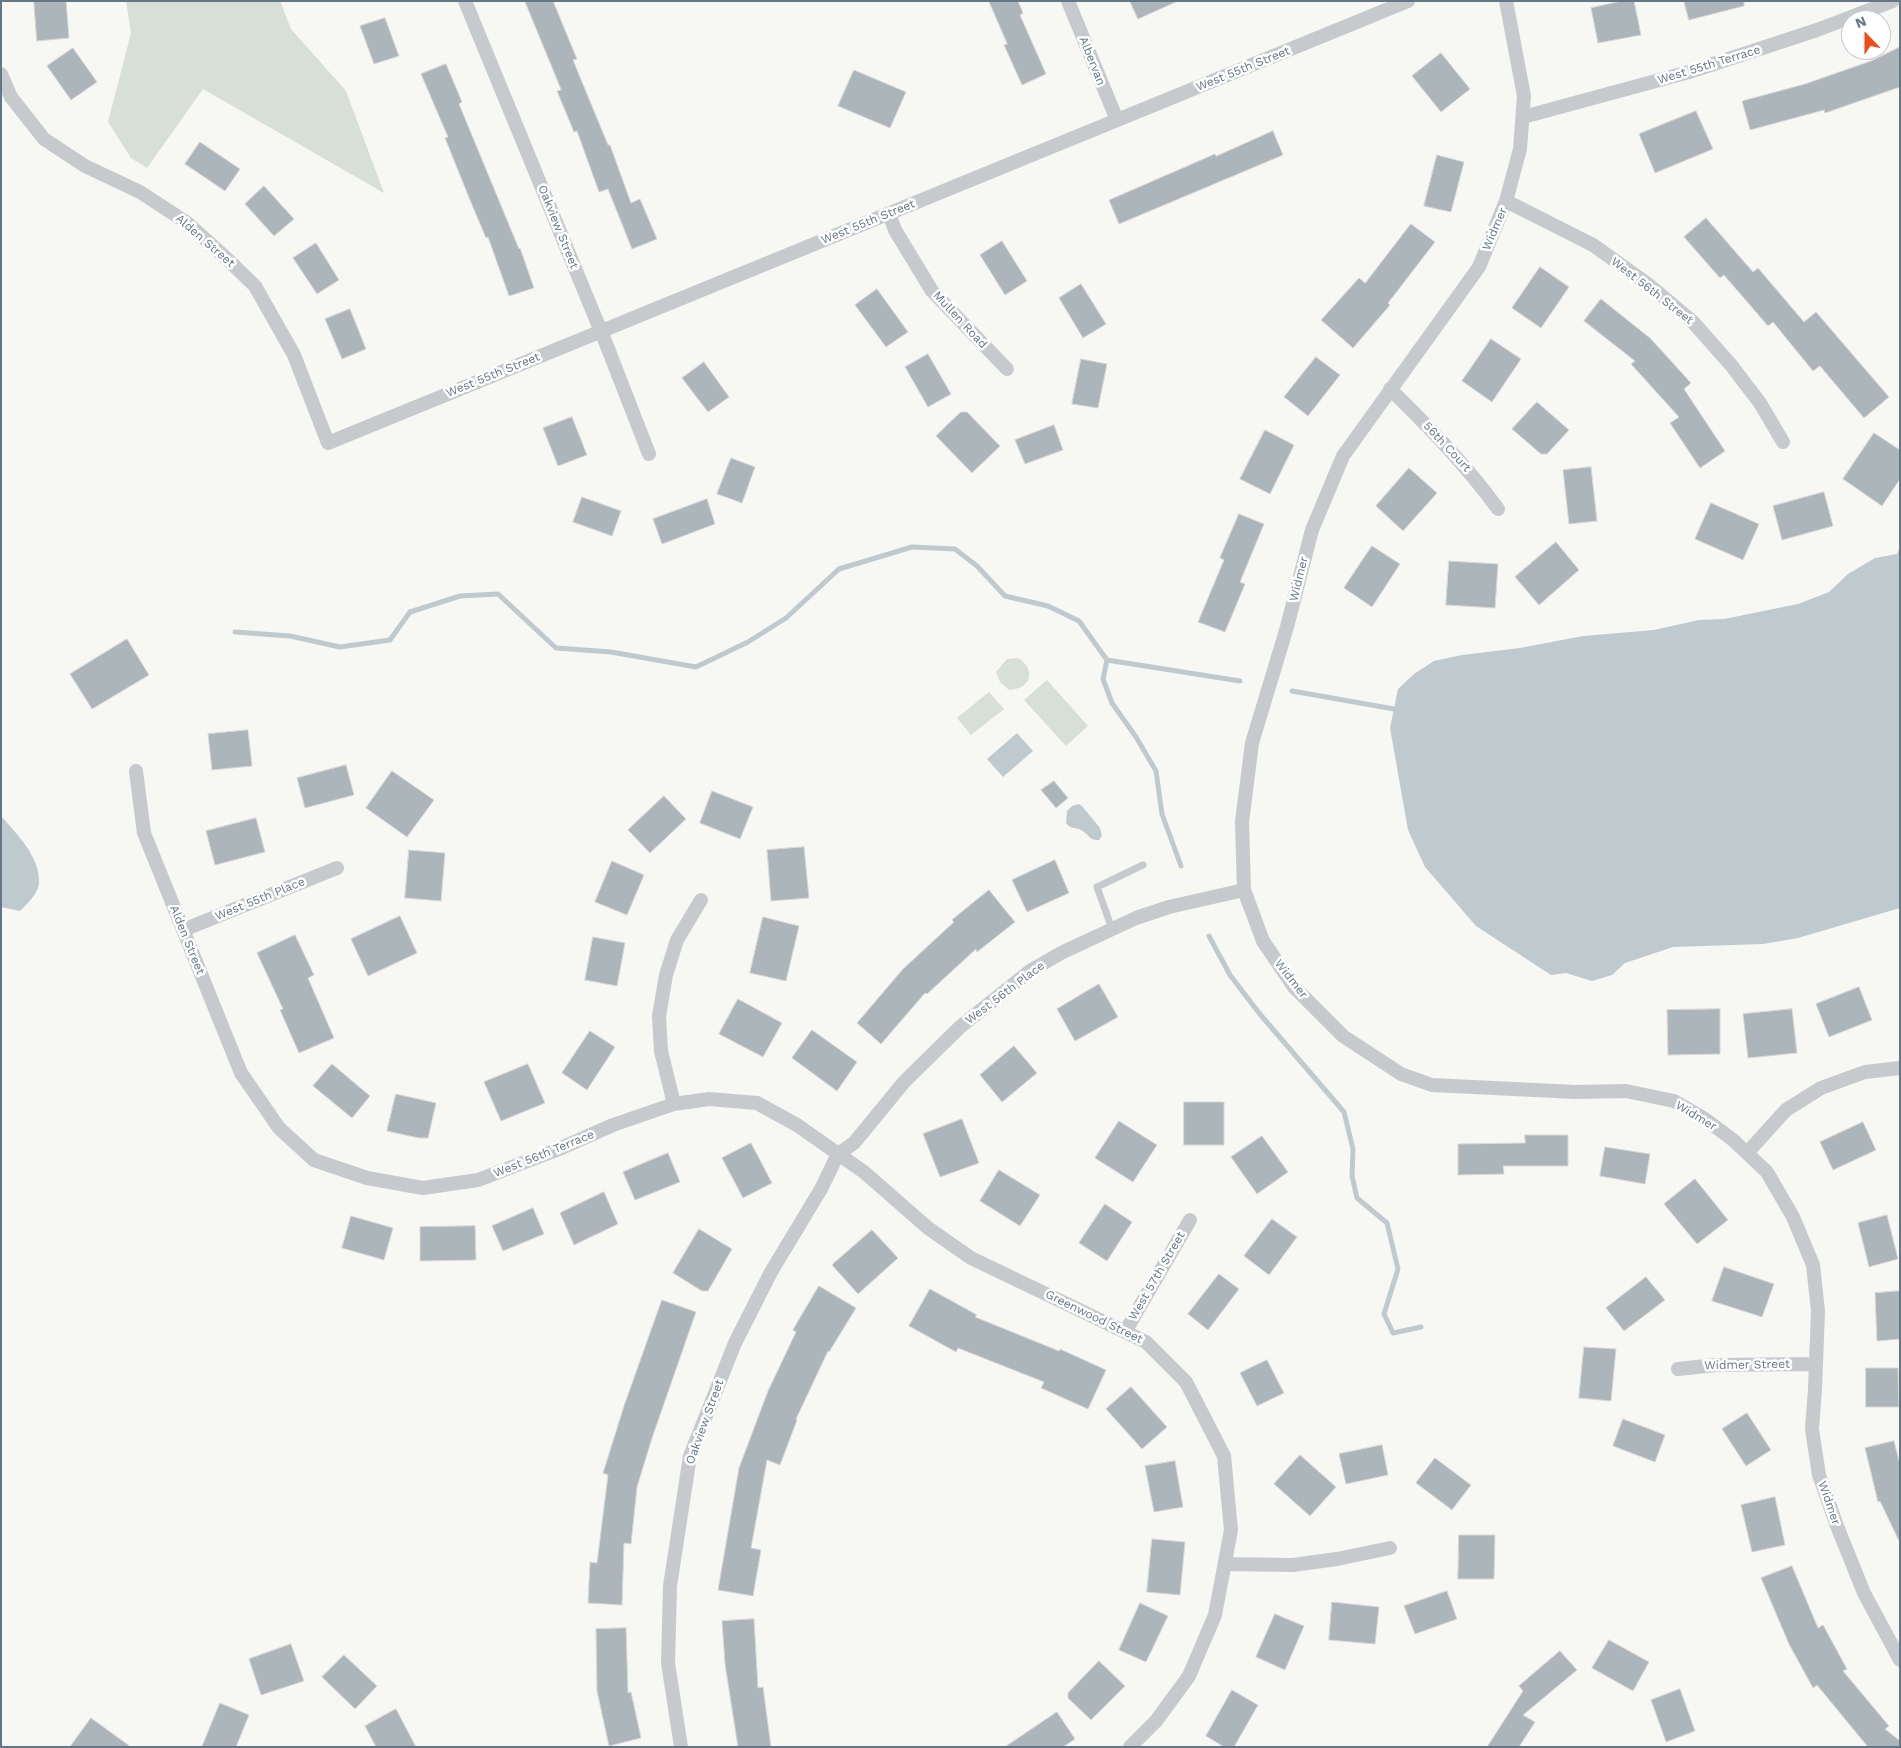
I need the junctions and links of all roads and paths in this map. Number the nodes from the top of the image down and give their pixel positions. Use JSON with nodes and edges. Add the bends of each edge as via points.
{"nodes":[{"id":1,"x":465,"y":1,"type":"edge"},
{"id":2,"x":1068,"y":1,"type":"edge"},
{"id":3,"x":1408,"y":1,"type":"edge"},
{"id":4,"x":1506,"y":1,"type":"edge"},
{"id":5,"x":1893,"y":1,"type":"edge"},
{"id":6,"x":1,"y":74,"type":"edge"},
{"id":7,"x":1523,"y":117,"type":"junction"},
{"id":8,"x":1117,"y":120,"type":"junction"},
{"id":9,"x":1506,"y":201,"type":"junction"},
{"id":10,"x":888,"y":214,"type":"junction"},
{"id":11,"x":601,"y":331,"type":"junction"},
{"id":12,"x":1007,"y":370,"type":"dead end"},
{"id":13,"x":1390,"y":389,"type":"junction"},
{"id":14,"x":1783,"y":442,"type":"dead end"},
{"id":15,"x":328,"y":443,"type":"joint"},
{"id":16,"x":649,"y":454,"type":"dead end"},
{"id":17,"x":1498,"y":509,"type":"dead end"},
{"id":18,"x":136,"y":772,"type":"dead end"},
{"id":19,"x":1143,"y":865,"type":"dead end"},
{"id":20,"x":337,"y":868,"type":"dead end"},
{"id":21,"x":1244,"y":890,"type":"junction"},
{"id":22,"x":701,"y":900,"type":"dead end"},
{"id":23,"x":1112,"y":929,"type":"junction"},
{"id":24,"x":184,"y":930,"type":"junction"},
{"id":25,"x":1900,"y":1068,"type":"edge"},
{"id":26,"x":260,"y":1101,"type":"joint"},
{"id":27,"x":674,"y":1104,"type":"junction"},
{"id":28,"x":1747,"y":1153,"type":"junction"},
{"id":29,"x":838,"y":1154,"type":"junction"},
{"id":30,"x":1190,"y":1220,"type":"dead end"},
{"id":31,"x":1125,"y":1332,"type":"junction"},
{"id":32,"x":1816,"y":1364,"type":"junction"},
{"id":33,"x":1678,"y":1369,"type":"dead end"},
{"id":34,"x":1390,"y":1548,"type":"dead end"},
{"id":35,"x":1225,"y":1564,"type":"junction"},
{"id":36,"x":1900,"y":1660,"type":"edge"},
{"id":37,"x":681,"y":1747,"type":"edge"},
{"id":38,"x":1130,"y":1747,"type":"edge"}],
"edges":[{"from":1,"to":11,"type":"street","name":"Oakview Street"},
{"from":2,"to":8,"type":"street","name":"Albervan"},
{"from":3,"to":8,"type":"street","name":"West 55th Street"},
{"from":4,"to":7,"type":"street","name":"Widmer","via":[[1524,96]]},
{"from":5,"to":7,"type":"street","name":"West 55th Terrace","via":[[1689,72]]},
{"from":6,"to":15,"type":"street","name":"Alden Street","via":[[11,97],[44,139],[85,166],[140,192],[186,222],[255,286],[294,355]]},
{"from":7,"to":9,"type":"street","name":"Widmer","via":[[1520,149]]},
{"from":8,"to":10,"type":"street","name":"West 55th Street"},
{"from":9,"to":13,"type":"street","name":"Widmer","via":[[1479,267]]},
{"from":9,"to":14,"type":"street","name":"West 56th Street","via":[[1593,245],[1692,321],[1760,403]]},
{"from":10,"to":11,"type":"street","name":"West 55th Street"},
{"from":10,"to":12,"type":"street","name":"Mullen Road","via":[[932,291]]},
{"from":11,"to":15,"type":"street","name":"West 55th Street"},
{"from":11,"to":16,"type":"street","name":"Oakview Street"},
{"from":13,"to":17,"type":"street","name":"56th Court","via":[[1447,446]]},
{"from":13,"to":21,"type":"street","name":"Widmer","via":[[1344,456],[1312,530],[1252,743],[1242,822]]},
{"from":18,"to":24,"type":"street","name":"Alden Street","via":[[144,833]]},
{"from":19,"to":23,"type":"lane","via":[[1097,886]]},
{"from":20,"to":24,"type":"street","name":"West 55th Place"},
{"from":21,"to":23,"type":"street","name":"West 56th Place","via":[[1169,908]]},
{"from":21,"to":28,"type":"street","name":"Widmer","via":[[1263,941],[1294,987],[1343,1036],[1401,1074],[1432,1085],[1575,1092],[1626,1091],[1674,1101],[1705,1119]]},
{"from":22,"to":27,"type":"street","via":[[677,940],[666,975],[659,1016],[661,1052]]},
{"from":23,"to":29,"type":"street","name":"West 56th Place","via":[[1030,972],[960,1027],[904,1082],[854,1143]]},
{"from":24,"to":26,"type":"street","name":"Alden Street","via":[[242,1073]]},
{"from":25,"to":28,"type":"street","via":[[1865,1072],[1821,1088],[1786,1110]]},
{"from":26,"to":27,"type":"street","name":"West 56th Terrace","via":[[278,1128],[314,1160],[368,1178],[423,1188],[478,1180]]},
{"from":27,"to":29,"type":"street","name":"West 56th Terrace","via":[[709,1099],[757,1103],[797,1124]]},
{"from":28,"to":32,"type":"street","name":"Widmer","via":[[1767,1172],[1793,1217],[1813,1265],[1818,1311]]},
{"from":29,"to":31,"type":"street","name":"Greenwood Street","via":[[864,1172],[928,1228],[971,1258]]},
{"from":29,"to":37,"type":"street","name":"Oakview Street","via":[[735,1343],[690,1456],[670,1586],[668,1663]]},
{"from":30,"to":31,"type":"street","name":"West 57th Street"},
{"from":31,"to":35,"type":"street","name":"Greenwood Street","via":[[1146,1342],[1186,1382],[1224,1456],[1231,1530]]},
{"from":32,"to":33,"type":"street","name":"Widmer Street","via":[[1716,1364]]},
{"from":32,"to":36,"type":"street","name":"Widmer","via":[[1812,1428],[1820,1475],[1864,1593]]},
{"from":34,"to":35,"type":"street","via":[[1293,1565]]},
{"from":35,"to":38,"type":"street","name":"Greenwood Street","via":[[1215,1615],[1189,1676],[1156,1721]]}]}
